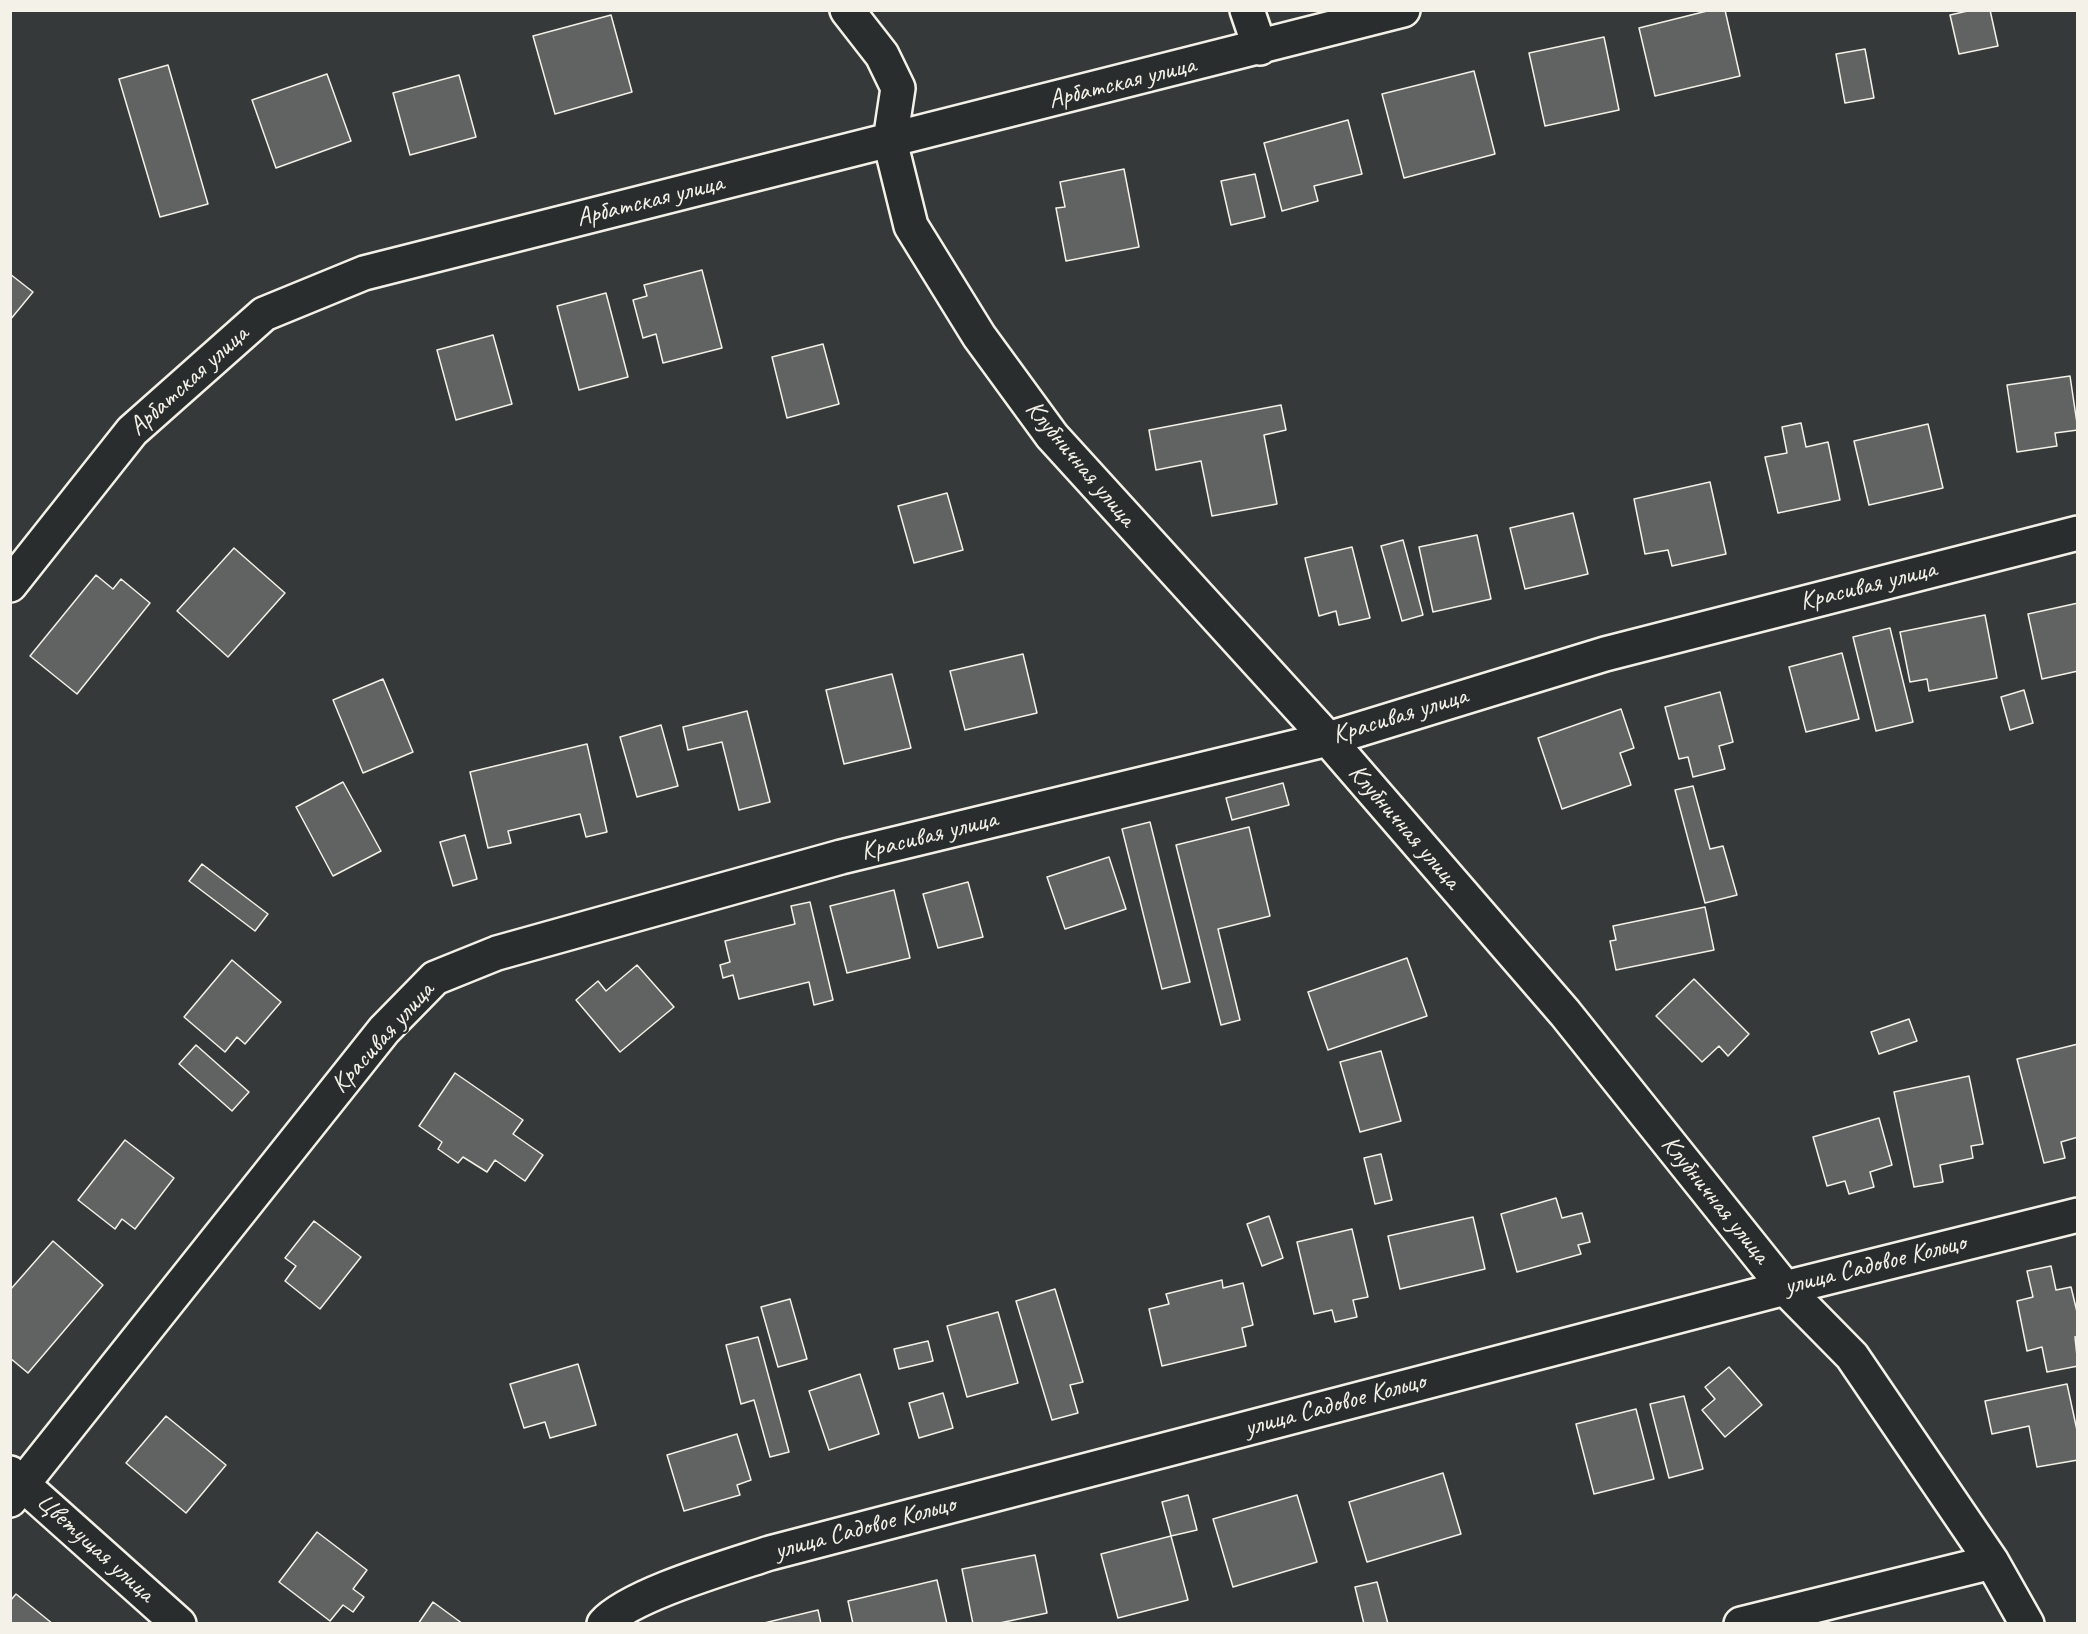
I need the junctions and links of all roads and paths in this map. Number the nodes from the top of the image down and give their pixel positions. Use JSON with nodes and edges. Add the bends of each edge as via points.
{"nodes":[{"id":1,"x":847,"y":10,"type":"edge"},
{"id":2,"x":1247,"y":10,"type":"edge"},
{"id":3,"x":1403,"y":10,"type":"edge"},
{"id":4,"x":1260,"y":48,"type":"junction"},
{"id":5,"x":890,"y":141,"type":"junction"},
{"id":6,"x":2078,"y":533,"type":"edge"},
{"id":7,"x":10,"y":585,"type":"edge"},
{"id":8,"x":1328,"y":739,"type":"junction"},
{"id":9,"x":2078,"y":1215,"type":"edge"},
{"id":10,"x":1785,"y":1288,"type":"junction"},
{"id":11,"x":15,"y":1486,"type":"edge"},
{"id":12,"x":1992,"y":1562,"type":"junction"},
{"id":13,"x":179,"y":1623,"type":"edge"},
{"id":14,"x":604,"y":1623,"type":"edge"},
{"id":15,"x":1741,"y":1623,"type":"edge"},
{"id":16,"x":2027,"y":1623,"type":"edge"}],
"edges":[{"from":1,"to":5,"type":"street","name":"Клубничная улица","via":[[882,55],[898,88]]},
{"from":2,"to":4,"type":"street"},
{"from":3,"to":4,"type":"street","name":"Арбатская улица"},
{"from":4,"to":5,"type":"street","name":"Арбатская улица"},
{"from":5,"to":7,"type":"street","name":"Арбатская улица","via":[[364,273],[264,314],[132,431]]},
{"from":5,"to":8,"type":"street","name":"Клубничная улица","via":[[911,226],[979,336],[1039,418],[1173,572]]},
{"from":6,"to":8,"type":"street","name":"Красивая улица","via":[[1605,654]]},
{"from":8,"to":10,"type":"street","name":"Клубничная улица","via":[[1565,1013]]},
{"from":8,"to":11,"type":"street","name":"Красивая улица","via":[[841,857],[497,953],[435,978],[384,1030]]},
{"from":9,"to":10,"type":"street","name":"улица Садовое Кольцо"},
{"from":10,"to":12,"type":"street","name":"Клубничная улица","via":[[1852,1356]]},
{"from":10,"to":14,"type":"street","name":"улица Садовое Кольцо","via":[[770,1552],[614,1612]]},
{"from":11,"to":13,"type":"street","name":"Цветущая улица"},
{"from":12,"to":15,"type":"street"},
{"from":12,"to":16,"type":"street","name":"Клубничная улица"}]}
